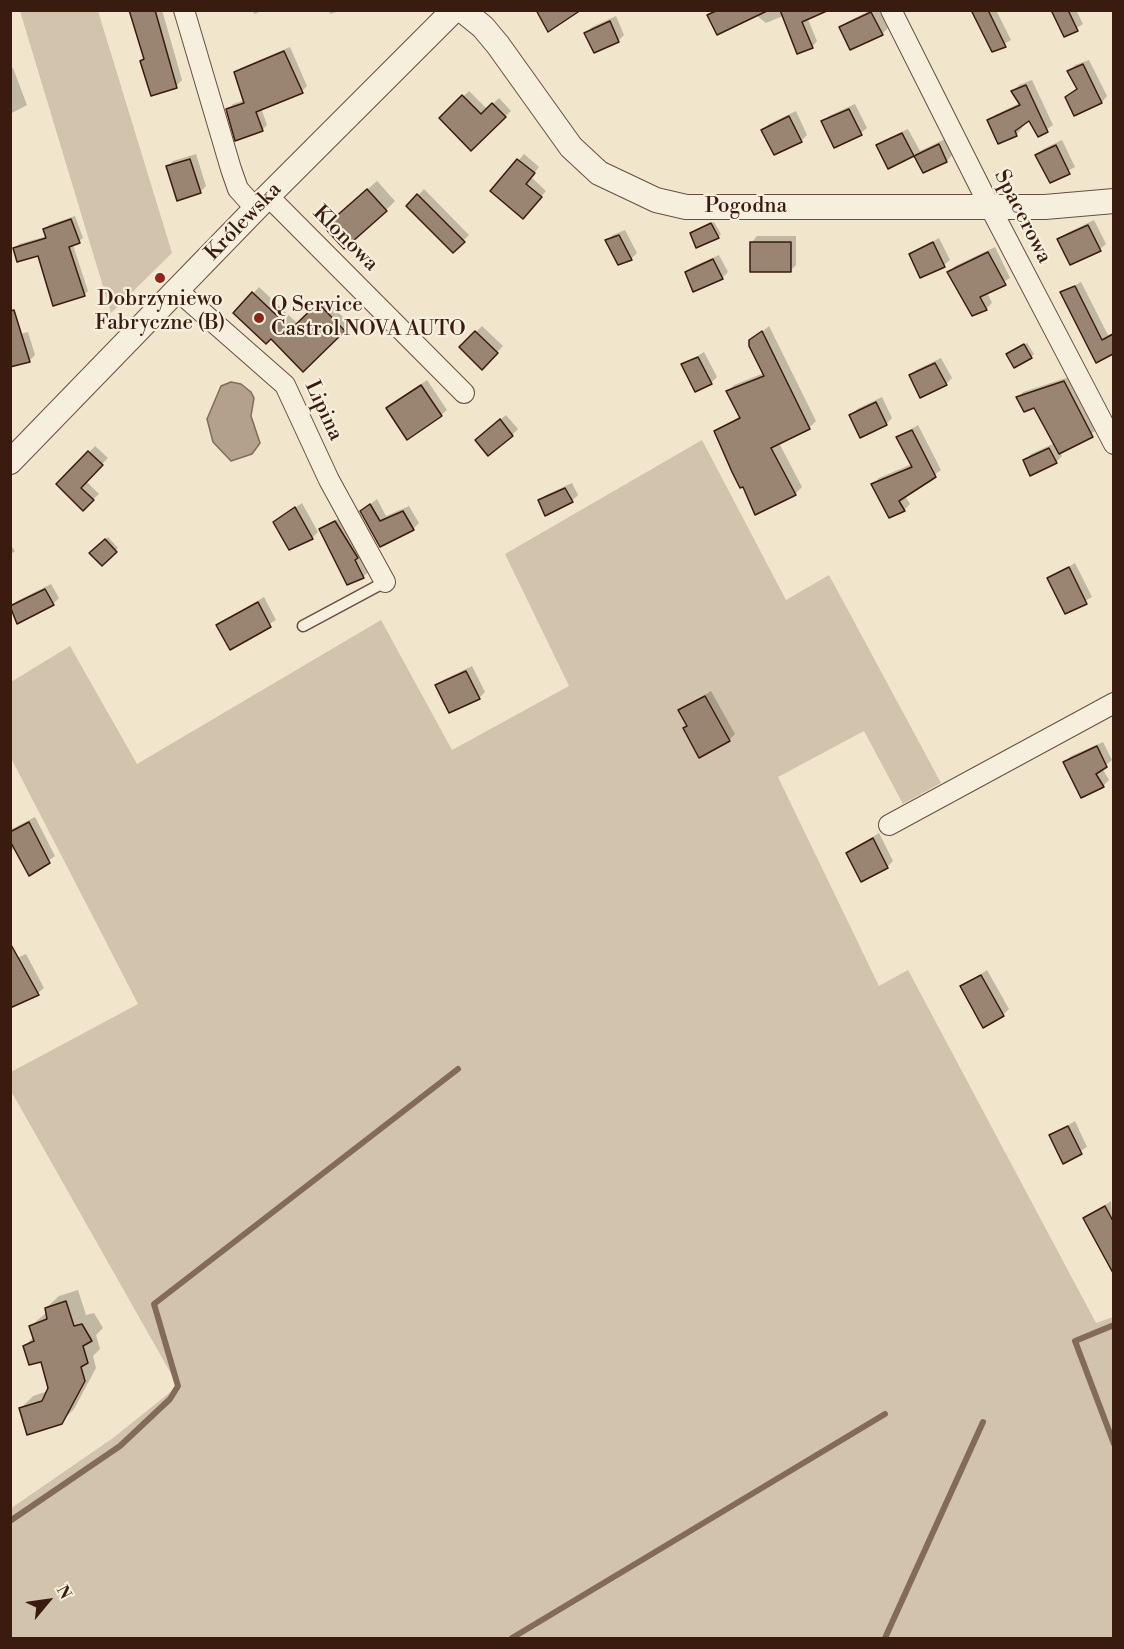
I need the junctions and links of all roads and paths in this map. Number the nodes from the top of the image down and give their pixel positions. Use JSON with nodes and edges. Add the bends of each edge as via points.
{"nodes":[{"id":1,"x":184,"y":10,"type":"edge"},
{"id":2,"x":454,"y":10,"type":"edge"},
{"id":3,"x":462,"y":10,"type":"edge"},
{"id":4,"x":891,"y":10,"type":"edge"},
{"id":5,"x":1113,"y":201,"type":"edge"},
{"id":6,"x":262,"y":202,"type":"junction"},
{"id":7,"x":990,"y":207,"type":"junction"},
{"id":8,"x":178,"y":291,"type":"junction"},
{"id":9,"x":464,"y":393,"type":"dead end"},
{"id":10,"x":1113,"y":444,"type":"edge"},
{"id":11,"x":10,"y":462,"type":"edge"},
{"id":12,"x":385,"y":582,"type":"joint"},
{"id":13,"x":303,"y":626,"type":"dead end"},
{"id":14,"x":1113,"y":703,"type":"edge"},
{"id":15,"x":889,"y":825,"type":"dead end"}],
"edges":[{"from":1,"to":6,"type":"street","name":"Klonowa","via":[[238,189]]},
{"from":2,"to":6,"type":"street","name":"Królewska"},
{"from":3,"to":7,"type":"street","name":"Pogodna","via":[[498,45],[571,147],[599,173],[656,200],[686,207]]},
{"from":4,"to":7,"type":"street","name":"Spacerowa"},
{"from":5,"to":7,"type":"street","name":"Pogodna"},
{"from":6,"to":8,"type":"street","name":"Królewska"},
{"from":6,"to":9,"type":"street","name":"Klonowa"},
{"from":7,"to":10,"type":"street","name":"Spacerowa"},
{"from":8,"to":11,"type":"street","name":"Królewska"},
{"from":8,"to":12,"type":"street","name":"Lipina","via":[[285,385],[329,480]]},
{"from":12,"to":13,"type":"lane"},
{"from":14,"to":15,"type":"street"}]}
